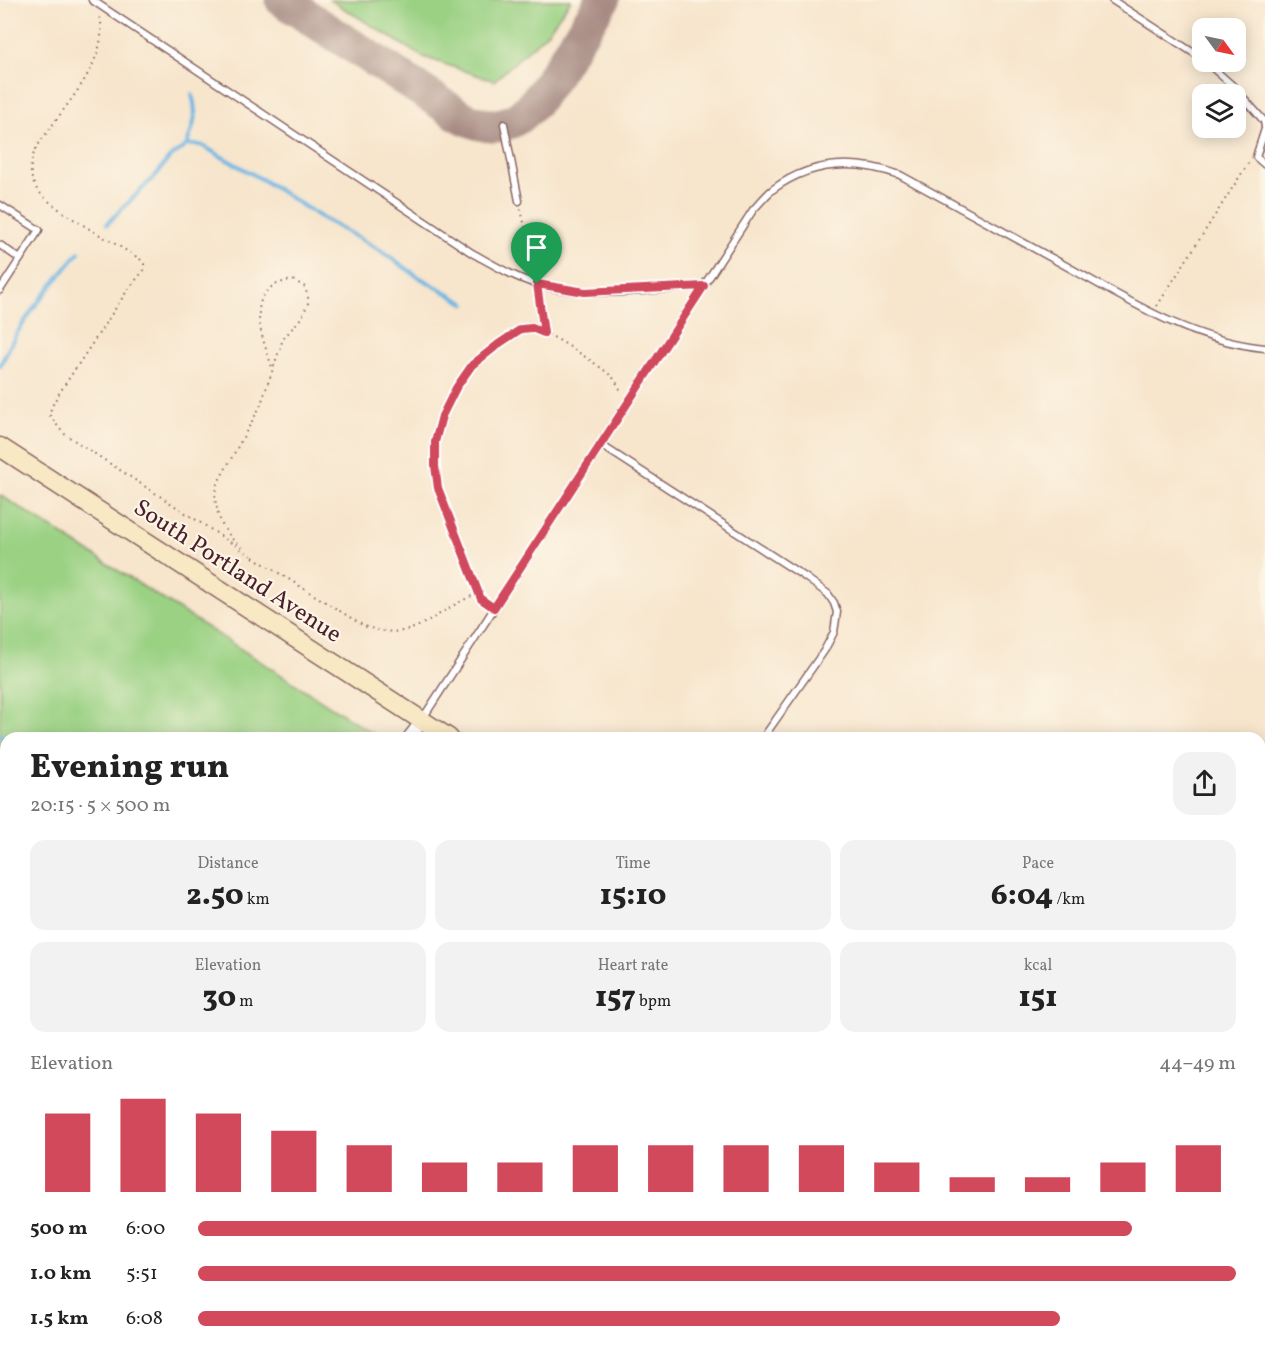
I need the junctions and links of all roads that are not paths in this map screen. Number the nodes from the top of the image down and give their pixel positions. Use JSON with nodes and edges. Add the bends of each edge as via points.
{"nodes":[{"id":1,"x":92,"y":0,"type":"edge"},
{"id":2,"x":1112,"y":0,"type":"edge"},
{"id":3,"x":1192,"y":52,"type":"edge"},
{"id":4,"x":1217,"y":72,"type":"edge"},
{"id":5,"x":504,"y":124,"type":"dead end"},
{"id":6,"x":1265,"y":128,"type":"edge"},
{"id":7,"x":1265,"y":165,"type":"edge"},
{"id":8,"x":519,"y":201,"type":"road end"},
{"id":9,"x":0,"y":205,"type":"edge"},
{"id":10,"x":0,"y":245,"type":"edge"},
{"id":11,"x":20,"y":259,"type":"junction"},
{"id":12,"x":704,"y":286,"type":"junction"},
{"id":13,"x":0,"y":288,"type":"edge"},
{"id":14,"x":1265,"y":348,"type":"edge"},
{"id":15,"x":601,"y":445,"type":"junction"},
{"id":16,"x":0,"y":447,"type":"edge"},
{"id":17,"x":422,"y":721,"type":"junction"},
{"id":18,"x":414,"y":732,"type":"edge"},
{"id":19,"x":439,"y":732,"type":"edge"},
{"id":20,"x":767,"y":732,"type":"edge"}],
"edges":[{"from":1,"to":12,"type":"lane","via":[[507,273],[537,284],[585,292]]},
{"from":2,"to":3,"type":"lane"},
{"from":4,"to":6,"type":"lane","via":[[1264,121]]},
{"from":5,"to":8,"type":"lane"},
{"from":6,"to":7,"type":"lane","via":[[1256,157]]},
{"from":9,"to":11,"type":"lane","via":[[39,230]]},
{"from":10,"to":11,"type":"lane"},
{"from":11,"to":13,"type":"lane"},
{"from":12,"to":14,"type":"lane","via":[[753,210],[771,191],[806,171],[826,166],[876,166],[900,175],[1152,313],[1196,333],[1239,346]]},
{"from":12,"to":15,"type":"lane"},
{"from":15,"to":17,"type":"lane"},
{"from":15,"to":20,"type":"lane","via":[[805,577],[834,603],[837,612],[830,641]]},
{"from":16,"to":17,"type":"main road","name":"South Portland Avenue"},
{"from":17,"to":18,"type":"street"},
{"from":17,"to":19,"type":"main road","name":"South Portland Avenue"}]}
